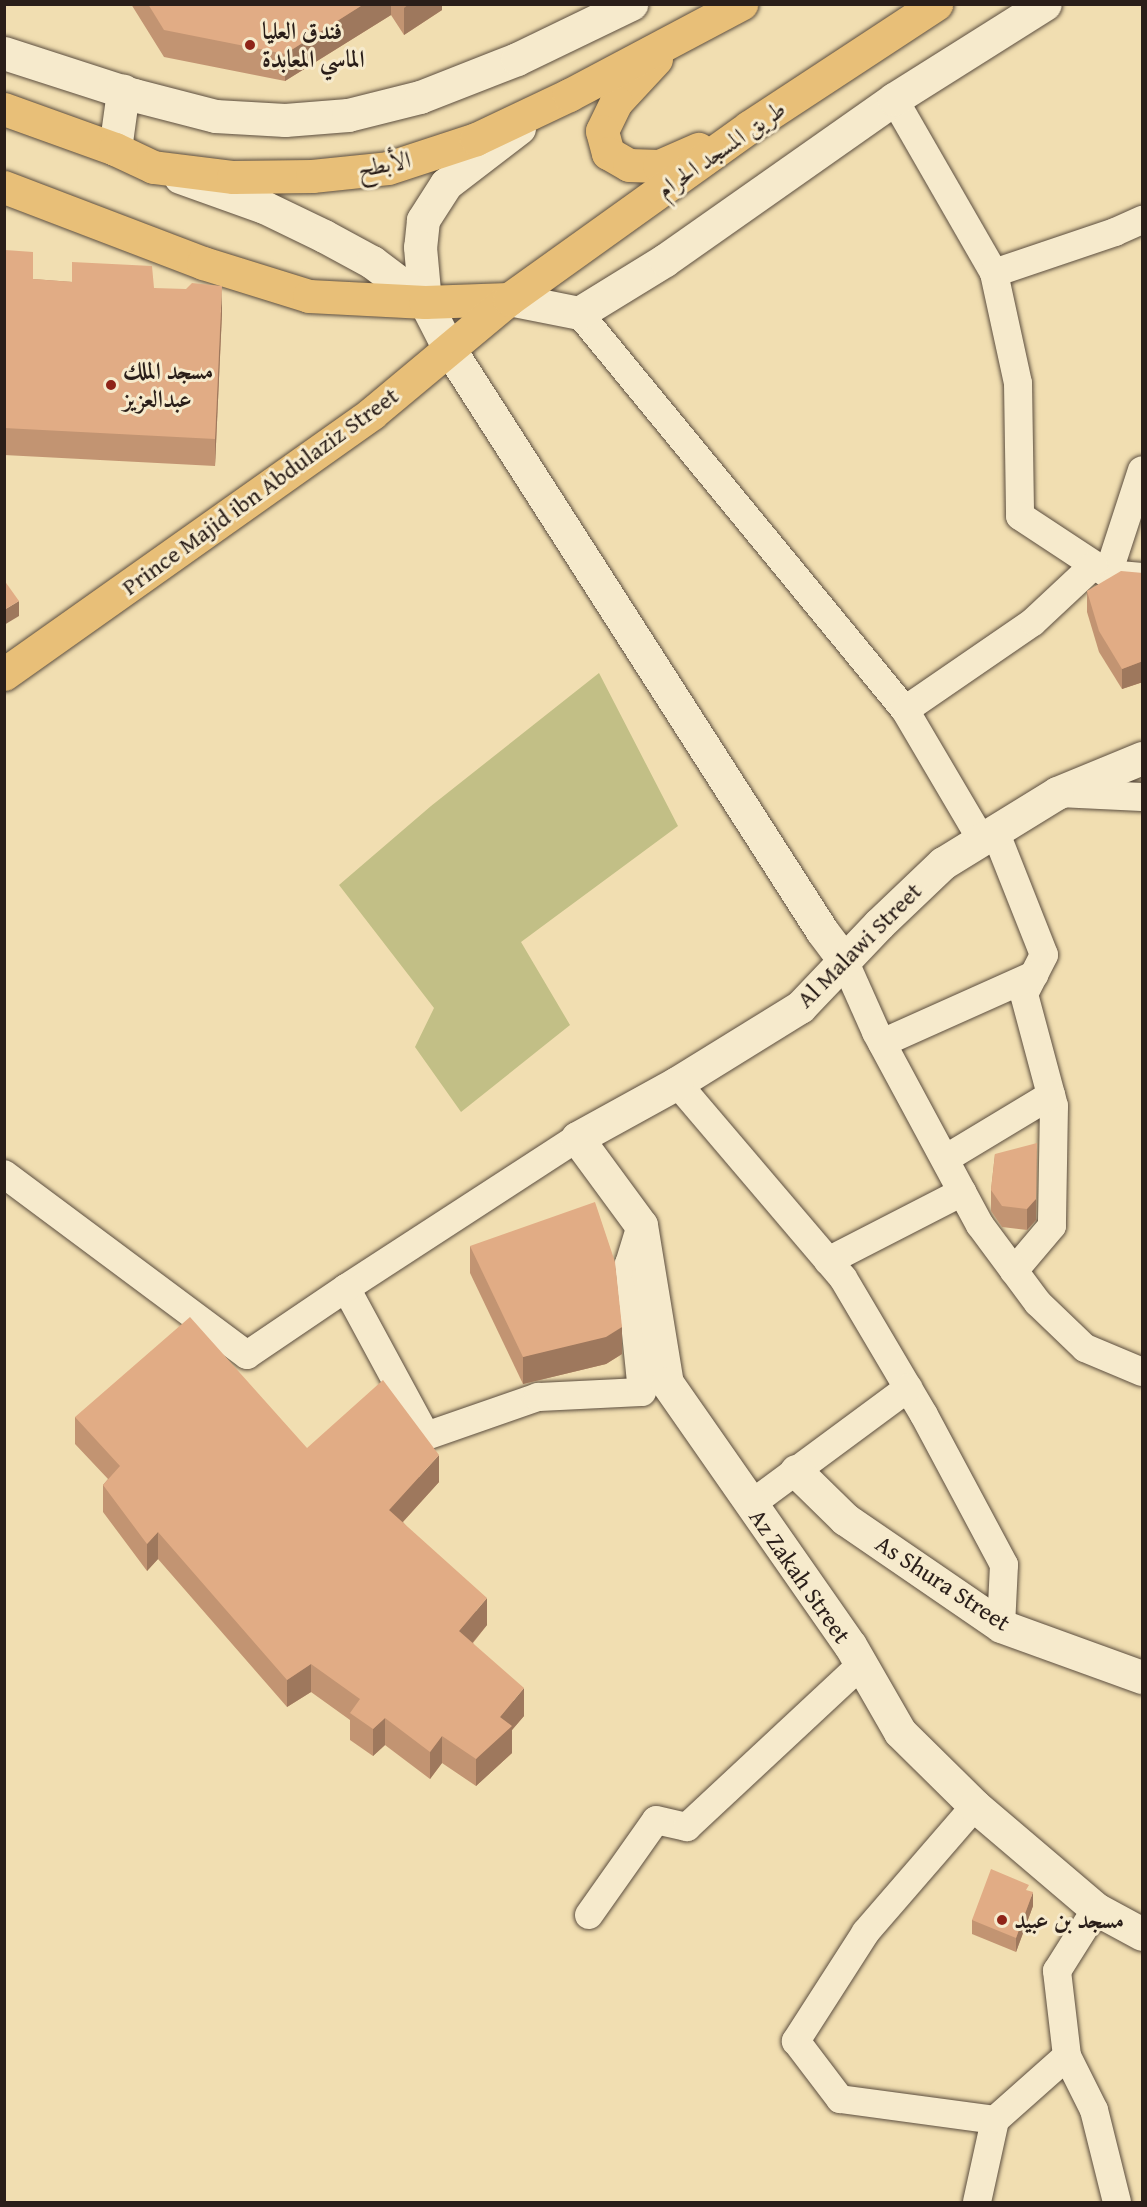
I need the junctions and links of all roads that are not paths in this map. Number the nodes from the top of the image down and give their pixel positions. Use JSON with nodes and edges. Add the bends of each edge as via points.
{"nodes":[{"id":1,"x":631,"y":4,"type":"edge"},
{"id":2,"x":936,"y":4,"type":"edge"},
{"id":3,"x":1045,"y":4,"type":"edge"},
{"id":4,"x":728,"y":7,"type":"edge"},
{"id":5,"x":674,"y":40,"type":"junction"},
{"id":6,"x":4,"y":53,"type":"edge"},
{"id":7,"x":123,"y":91,"type":"junction"},
{"id":8,"x":894,"y":99,"type":"junction"},
{"id":9,"x":553,"y":103,"type":"junction"},
{"id":10,"x":4,"y":108,"type":"edge"},
{"id":11,"x":749,"y":127,"type":"junction"},
{"id":12,"x":115,"y":149,"type":"junction"},
{"id":13,"x":153,"y":166,"type":"junction"},
{"id":14,"x":4,"y":188,"type":"edge"},
{"id":15,"x":1143,"y":220,"type":"edge"},
{"id":16,"x":994,"y":273,"type":"junction"},
{"id":17,"x":509,"y":299,"type":"junction"},
{"id":18,"x":425,"y":302,"type":"junction"},
{"id":19,"x":579,"y":313,"type":"junction"},
{"id":20,"x":448,"y":347,"type":"junction"},
{"id":21,"x":1143,"y":470,"type":"edge"},
{"id":22,"x":1101,"y":569,"type":"junction"},
{"id":23,"x":1143,"y":577,"type":"edge"},
{"id":24,"x":4,"y":674,"type":"edge"},
{"id":25,"x":905,"y":711,"type":"junction"},
{"id":26,"x":1143,"y":759,"type":"edge"},
{"id":27,"x":1057,"y":793,"type":"junction"},
{"id":28,"x":1143,"y":797,"type":"edge"},
{"id":29,"x":988,"y":835,"type":"junction"},
{"id":30,"x":844,"y":960,"type":"junction"},
{"id":31,"x":1034,"y":975,"type":"junction"},
{"id":32,"x":882,"y":1043,"type":"junction"},
{"id":33,"x":677,"y":1083,"type":"junction"},
{"id":34,"x":1051,"y":1095,"type":"junction"},
{"id":35,"x":577,"y":1138,"type":"junction"},
{"id":36,"x":945,"y":1159,"type":"junction"},
{"id":37,"x":4,"y":1174,"type":"edge"},
{"id":38,"x":962,"y":1192,"type":"junction"},
{"id":39,"x":641,"y":1225,"type":"junction"},
{"id":40,"x":828,"y":1261,"type":"junction"},
{"id":41,"x":1014,"y":1271,"type":"junction"},
{"id":42,"x":346,"y":1287,"type":"junction"},
{"id":43,"x":1143,"y":1372,"type":"edge"},
{"id":44,"x":908,"y":1388,"type":"junction"},
{"id":45,"x":796,"y":1471,"type":"junction"},
{"id":46,"x":750,"y":1505,"type":"junction"},
{"id":47,"x":1001,"y":1626,"type":"junction"},
{"id":48,"x":861,"y":1665,"type":"junction"},
{"id":49,"x":1143,"y":1677,"type":"edge"},
{"id":50,"x":975,"y":1806,"type":"junction"},
{"id":51,"x":1096,"y":1909,"type":"junction"},
{"id":52,"x":589,"y":1916,"type":"dead end"},
{"id":53,"x":1143,"y":1934,"type":"edge"},
{"id":54,"x":1067,"y":2056,"type":"junction"},
{"id":55,"x":995,"y":2121,"type":"junction"},
{"id":56,"x":977,"y":2202,"type":"edge"},
{"id":57,"x":1116,"y":2202,"type":"edge"}],
"edges":[{"from":1,"to":7,"type":"street","via":[[517,59],[420,97],[348,115],[285,120],[215,116]]},
{"from":2,"to":11,"type":"main road","name":"طريق المسجد الحرام"},
{"from":3,"to":8,"type":"street"},
{"from":4,"to":5,"type":"main road","name":"الأبطح"},
{"from":5,"to":9,"type":"main road","name":"الأبطح"},
{"from":5,"to":11,"type":"main road","via":[[616,102],[602,131],[608,153],[629,165],[659,166]]},
{"from":6,"to":7,"type":"street"},
{"from":7,"to":12,"type":"street"},
{"from":8,"to":16,"type":"street"},
{"from":8,"to":19,"type":"street","via":[[665,260]]},
{"from":9,"to":13,"type":"main road","name":"الأبطح","via":[[476,139],[388,168],[312,176],[233,177]]},
{"from":9,"to":18,"type":"street","via":[[446,184],[423,220],[420,247]]},
{"from":10,"to":12,"type":"main road","name":"الأبطح"},
{"from":11,"to":17,"type":"main road","name":"طريق المسجد الحرام"},
{"from":12,"to":13,"type":"main road","name":"الأبطح"},
{"from":13,"to":18,"type":"street","via":[[264,207],[324,236],[372,262]]},
{"from":14,"to":18,"type":"main road","via":[[203,263],[309,296]]},
{"from":15,"to":16,"type":"street"},
{"from":16,"to":22,"type":"street","via":[[1018,383],[1020,516]]},
{"from":17,"to":18,"type":"main road"},
{"from":17,"to":19,"type":"street"},
{"from":17,"to":20,"type":"main road","name":"Prince Majid ibn Abdulaziz Street"},
{"from":18,"to":20,"type":"street"},
{"from":19,"to":25,"type":"street"},
{"from":20,"to":24,"type":"main road","name":"Prince Majid ibn Abdulaziz Street","via":[[372,413]]},
{"from":20,"to":30,"type":"street"},
{"from":21,"to":22,"type":"street"},
{"from":22,"to":23,"type":"street"},
{"from":22,"to":25,"type":"street","via":[[1033,622]]},
{"from":25,"to":29,"type":"street"},
{"from":26,"to":27,"type":"street","name":"Al Malawi Street"},
{"from":27,"to":28,"type":"street"},
{"from":27,"to":29,"type":"street","name":"Al Malawi Street"},
{"from":29,"to":30,"type":"street","name":"Al Malawi Street","via":[[943,863]]},
{"from":29,"to":31,"type":"street","via":[[1044,956]]},
{"from":30,"to":32,"type":"street"},
{"from":30,"to":33,"type":"street","name":"Al Malawi Street","via":[[800,1006]]},
{"from":31,"to":32,"type":"street"},
{"from":31,"to":34,"type":"street","via":[[1024,994]]},
{"from":32,"to":36,"type":"street"},
{"from":33,"to":35,"type":"street","name":"Al Malawi Street"},
{"from":33,"to":40,"type":"street"},
{"from":34,"to":36,"type":"street"},
{"from":34,"to":41,"type":"street","via":[[1052,1226]]},
{"from":35,"to":39,"type":"street","name":"Az Zakah Street"},
{"from":35,"to":42,"type":"street"},
{"from":36,"to":38,"type":"street"},
{"from":37,"to":42,"type":"street","via":[[247,1355]]},
{"from":38,"to":40,"type":"street"},
{"from":38,"to":41,"type":"street","via":[[980,1225]]},
{"from":39,"to":42,"type":"street","via":[[629,1264],[642,1392],[538,1397],[426,1436]]},
{"from":39,"to":46,"type":"street","name":"Az Zakah Street","via":[[667,1383]]},
{"from":40,"to":44,"type":"street","via":[[843,1278]]},
{"from":41,"to":43,"type":"street","via":[[1038,1303],[1085,1348]]},
{"from":44,"to":45,"type":"street"},
{"from":44,"to":47,"type":"street","via":[[1004,1565]]},
{"from":45,"to":46,"type":"street"},
{"from":45,"to":47,"type":"street","name":"As Shura Street","via":[[845,1519]]},
{"from":46,"to":48,"type":"street","name":"Az Zakah Street"},
{"from":47,"to":49,"type":"street","name":"As Shura Street"},
{"from":48,"to":50,"type":"street","name":"Az Zakah Street","via":[[900,1732]]},
{"from":48,"to":52,"type":"street","via":[[687,1827],[656,1820]]},
{"from":50,"to":51,"type":"street","name":"Az Zakah Street"},
{"from":50,"to":55,"type":"street","via":[[866,1932],[796,2041],[840,2099]]},
{"from":51,"to":53,"type":"street","name":"Az Zakah Street"},
{"from":51,"to":54,"type":"street","via":[[1057,1971]]},
{"from":54,"to":55,"type":"street"},
{"from":54,"to":57,"type":"street","via":[[1094,2110]]},
{"from":55,"to":56,"type":"street"}]}
